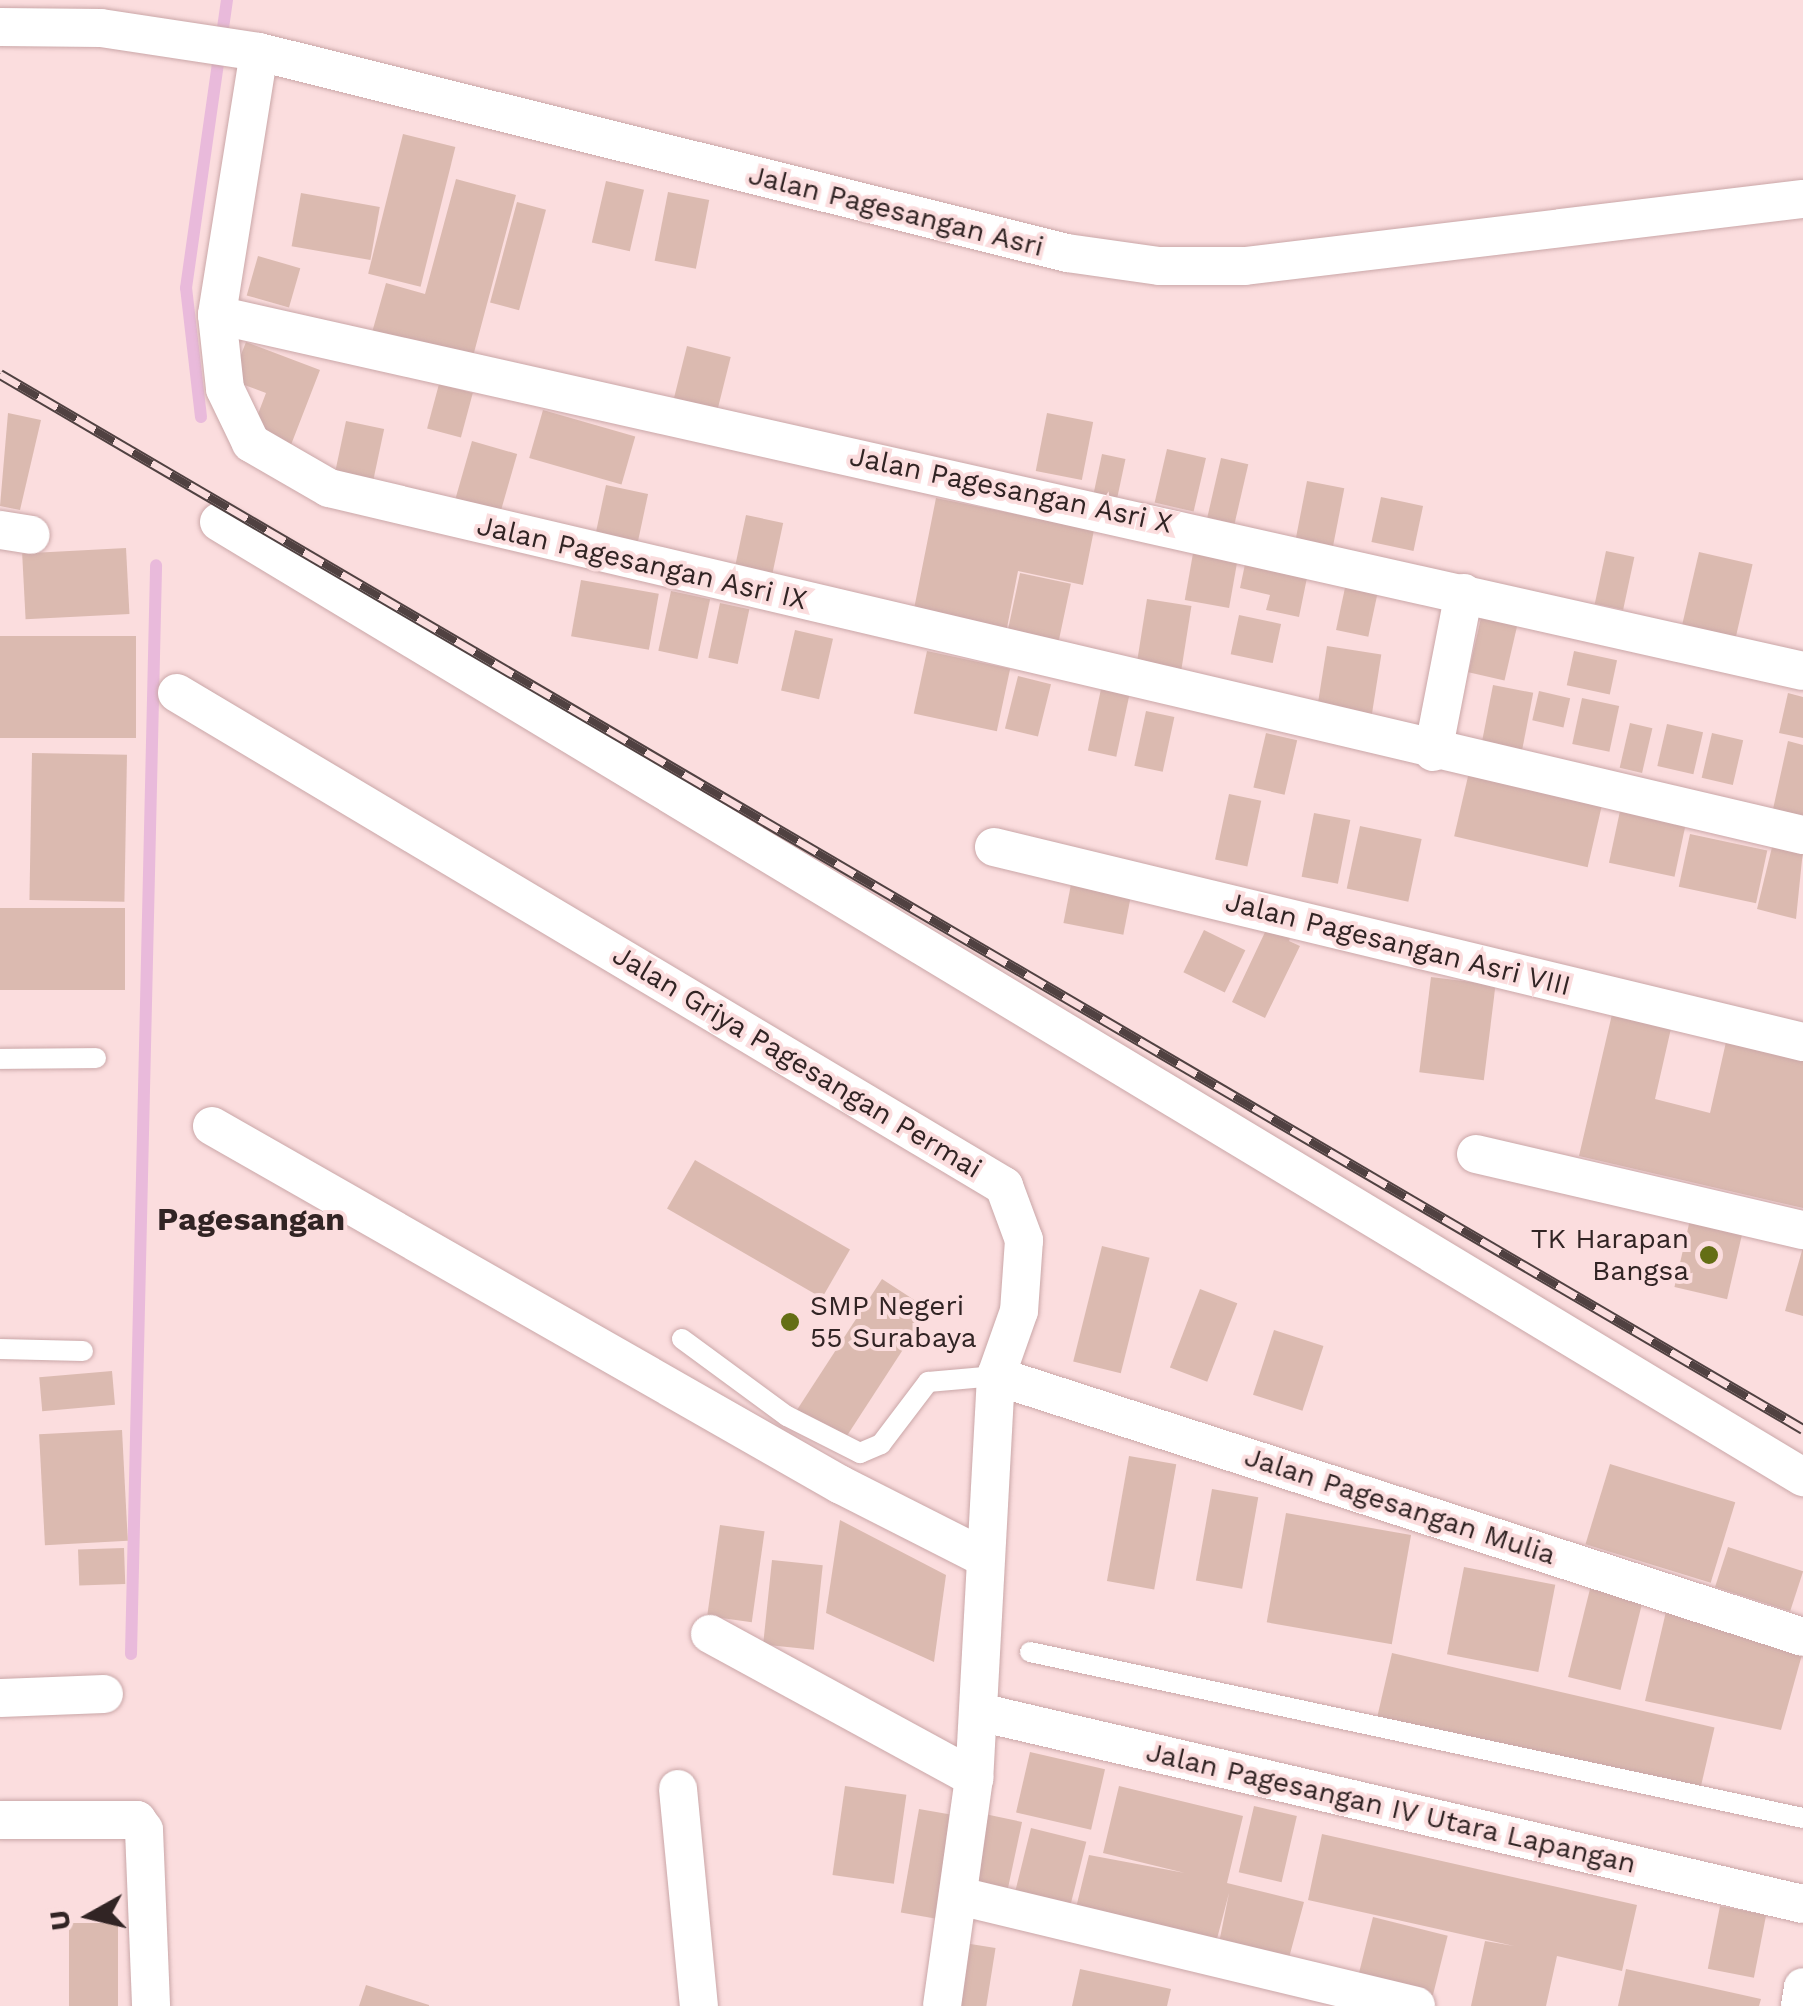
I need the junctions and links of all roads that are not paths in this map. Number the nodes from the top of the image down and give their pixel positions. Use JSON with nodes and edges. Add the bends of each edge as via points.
{"nodes":[{"id":1,"x":0,"y":27,"type":"edge"},
{"id":2,"x":254,"y":51,"type":"junction"},
{"id":3,"x":1803,"y":199,"type":"edge"},
{"id":4,"x":217,"y":314,"type":"junction"},
{"id":5,"x":219,"y":522,"type":"dead end"},
{"id":6,"x":1464,"y":593,"type":"junction"},
{"id":7,"x":1803,"y":671,"type":"edge"},
{"id":8,"x":177,"y":692,"type":"dead end"},
{"id":9,"x":1433,"y":752,"type":"junction"},
{"id":10,"x":1803,"y":836,"type":"edge"},
{"id":11,"x":994,"y":847,"type":"dead end"},
{"id":12,"x":1803,"y":1042,"type":"edge"},
{"id":13,"x":96,"y":1058,"type":"dead end"},
{"id":14,"x":0,"y":1059,"type":"edge"},
{"id":15,"x":212,"y":1126,"type":"dead end"},
{"id":16,"x":1476,"y":1154,"type":"dead end"},
{"id":17,"x":1803,"y":1230,"type":"edge"},
{"id":18,"x":682,"y":1339,"type":"dead end"},
{"id":19,"x":0,"y":1349,"type":"edge"},
{"id":20,"x":83,"y":1351,"type":"dead end"},
{"id":21,"x":996,"y":1376,"type":"junction"},
{"id":22,"x":1803,"y":1477,"type":"edge"},
{"id":23,"x":984,"y":1557,"type":"junction"},
{"id":24,"x":710,"y":1634,"type":"dead end"},
{"id":25,"x":1803,"y":1637,"type":"edge"},
{"id":26,"x":1030,"y":1652,"type":"dead end"},
{"id":27,"x":104,"y":1694,"type":"dead end"},
{"id":28,"x":0,"y":1698,"type":"edge"},
{"id":29,"x":980,"y":1712,"type":"junction"},
{"id":30,"x":974,"y":1778,"type":"junction"},
{"id":31,"x":678,"y":1789,"type":"dead end"},
{"id":32,"x":1803,"y":1818,"type":"edge"},
{"id":33,"x":0,"y":1820,"type":"edge"},
{"id":34,"x":960,"y":1896,"type":"junction"},
{"id":35,"x":1803,"y":1904,"type":"edge"},
{"id":36,"x":1803,"y":1988,"type":"edge"},
{"id":37,"x":151,"y":2006,"type":"edge"},
{"id":38,"x":699,"y":2006,"type":"edge"},
{"id":39,"x":942,"y":2006,"type":"edge"},
{"id":40,"x":1416,"y":2006,"type":"edge"},
{"id":41,"x":1800,"y":2006,"type":"edge"}],
"edges":[{"from":1,"to":2,"type":"street","name":"Jalan Pagesangan Asri","via":[[191,39]]},
{"from":2,"to":3,"type":"street","name":"Jalan Pagesangan Asri","via":[[1068,254],[1159,266],[1244,266]]},
{"from":2,"to":4,"type":"street","name":"Jalan Pagesangan Asri IX"},
{"from":4,"to":6,"type":"street","name":"Jalan Pagesangan Asri X"},
{"from":4,"to":9,"type":"street","name":"Jalan Pagesangan Asri IX","via":[[225,389],[243,434],[330,488]]},
{"from":5,"to":22,"type":"street"},
{"from":6,"to":7,"type":"street","name":"Jalan Pagesangan Asri X"},
{"from":6,"to":9,"type":"street"},
{"from":8,"to":21,"type":"street","name":"Jalan Griya Pagesangan Permai","via":[[1004,1186],[1024,1240],[1019,1311]]},
{"from":9,"to":10,"type":"street","name":"Jalan Pagesangan Asri IX"},
{"from":11,"to":12,"type":"street","name":"Jalan Pagesangan Asri VIII"},
{"from":13,"to":14,"type":"lane"},
{"from":15,"to":23,"type":"street","via":[[806,1466]]},
{"from":16,"to":17,"type":"street"},
{"from":18,"to":21,"type":"lane","via":[[787,1416],[860,1453],[880,1444],[928,1382]]},
{"from":19,"to":20,"type":"lane"},
{"from":21,"to":23,"type":"street","name":"Jalan Griya Pagesangan Permai"},
{"from":21,"to":25,"type":"street","name":"Jalan Pagesangan Mulia"},
{"from":23,"to":29,"type":"street","name":"Jalan Griya Pagesangan Permai"},
{"from":24,"to":30,"type":"street"},
{"from":26,"to":32,"type":"lane"},
{"from":27,"to":28,"type":"street"},
{"from":29,"to":30,"type":"street","name":"Jalan Griya Pagesangan Permai"},
{"from":29,"to":35,"type":"street","name":"Jalan Pagesangan IV Utara Lapangan"},
{"from":30,"to":34,"type":"street","name":"Jalan Griya Pagesangan Permai"},
{"from":31,"to":38,"type":"street"},
{"from":33,"to":37,"type":"street","via":[[136,1820],[144,1830]]},
{"from":34,"to":39,"type":"street","name":"Jalan Griya Pagesangan Permai"},
{"from":34,"to":40,"type":"street"},
{"from":36,"to":41,"type":"street"}]}
